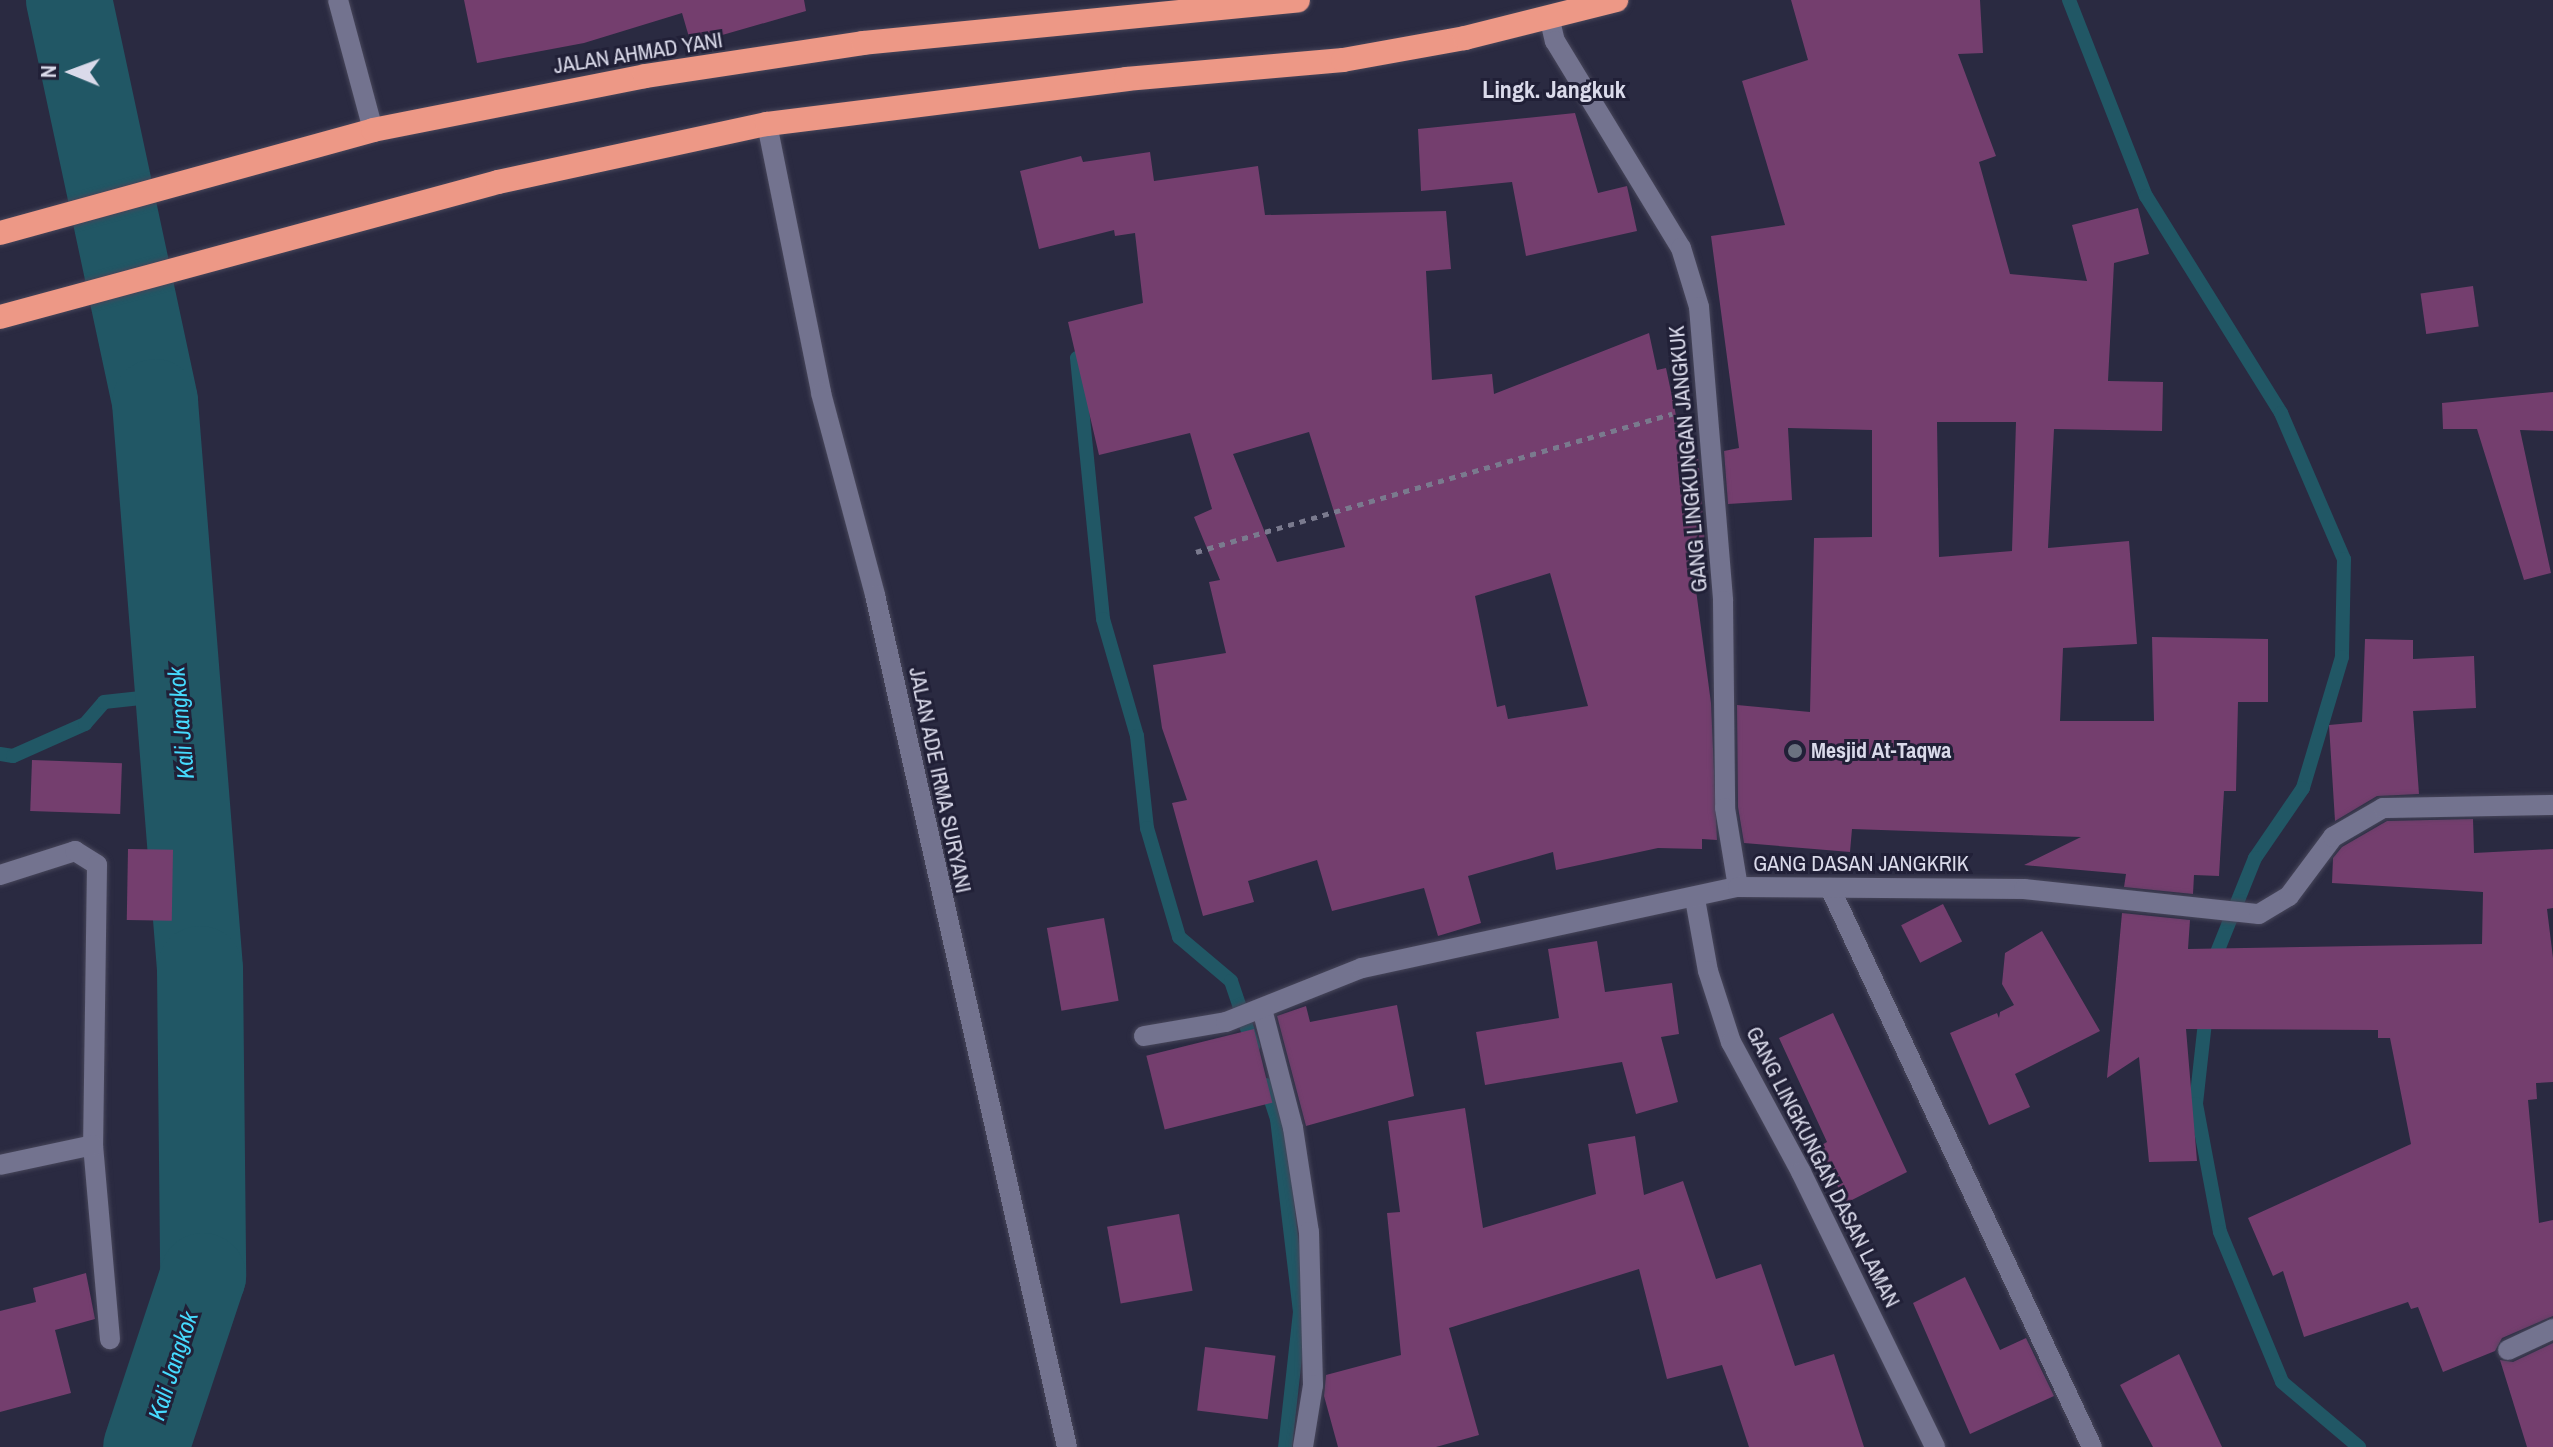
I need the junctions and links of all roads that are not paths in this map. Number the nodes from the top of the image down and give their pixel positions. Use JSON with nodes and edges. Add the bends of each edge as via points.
{"nodes":[{"id":1,"x":338,"y":0,"type":"edge"},
{"id":2,"x":1298,"y":0,"type":"edge"},
{"id":3,"x":1616,"y":0,"type":"edge"},
{"id":4,"x":1549,"y":16,"type":"junction"},
{"id":5,"x":767,"y":124,"type":"junction"},
{"id":6,"x":373,"y":130,"type":"junction"},
{"id":7,"x":0,"y":233,"type":"edge"},
{"id":8,"x":0,"y":316,"type":"edge"},
{"id":9,"x":2553,"y":805,"type":"edge"},
{"id":10,"x":0,"y":875,"type":"edge"},
{"id":11,"x":1738,"y":887,"type":"junction"},
{"id":12,"x":1830,"y":888,"type":"junction"},
{"id":13,"x":1695,"y":899,"type":"junction"},
{"id":14,"x":1256,"y":1011,"type":"junction"},
{"id":15,"x":1144,"y":1036,"type":"dead end"},
{"id":16,"x":93,"y":1145,"type":"junction"},
{"id":17,"x":0,"y":1165,"type":"edge"},
{"id":18,"x":2553,"y":1329,"type":"edge"},
{"id":19,"x":110,"y":1339,"type":"dead end"},
{"id":20,"x":2508,"y":1350,"type":"dead end"},
{"id":21,"x":1067,"y":1447,"type":"edge"},
{"id":22,"x":1303,"y":1447,"type":"edge"},
{"id":23,"x":1935,"y":1447,"type":"edge"},
{"id":24,"x":2092,"y":1447,"type":"edge"}],
"edges":[{"from":1,"to":6,"type":"street"},
{"from":2,"to":6,"type":"highway","name":"JALAN AHMAD YANI","via":[[863,43],[645,76]]},
{"from":3,"to":4,"type":"highway"},
{"from":4,"to":5,"type":"highway","via":[[1343,60],[1126,79]]},
{"from":4,"to":11,"type":"street","name":"GANG LINGKUNGAN JANGKUK","via":[[1555,41],[1681,248],[1699,307],[1723,601],[1725,808]]},
{"from":5,"to":8,"type":"highway","via":[[498,182]]},
{"from":5,"to":21,"type":"street","name":"JALAN ADE IRMA SURYANI","via":[[821,393],[875,595]]},
{"from":6,"to":7,"type":"highway","name":"JALAN AHMAD YANI"},
{"from":9,"to":12,"type":"street","name":"GANG DASAN JANGKRIK","via":[[2383,808],[2333,837],[2289,896],[2259,914],[2024,889]]},
{"from":10,"to":16,"type":"street","via":[[75,851],[97,865]]},
{"from":11,"to":12,"type":"street","name":"GANG DASAN JANGKRIK"},
{"from":11,"to":13,"type":"street","name":"GANG DASAN JANGKRIK"},
{"from":12,"to":24,"type":"street"},
{"from":13,"to":14,"type":"street","name":"GANG DASAN JANGKRIK","via":[[1537,926],[1362,968]]},
{"from":13,"to":23,"type":"street","name":"GANG LINGKUNGAN DASAN LAMAN","via":[[1708,971],[1731,1042],[1801,1172]]},
{"from":14,"to":15,"type":"street","name":"GANG DASAN JANGKRIK","via":[[1226,1022]]},
{"from":14,"to":22,"type":"street","via":[[1293,1128],[1309,1232],[1313,1385]]},
{"from":16,"to":17,"type":"street"},
{"from":16,"to":19,"type":"street"},
{"from":18,"to":20,"type":"street"}]}
